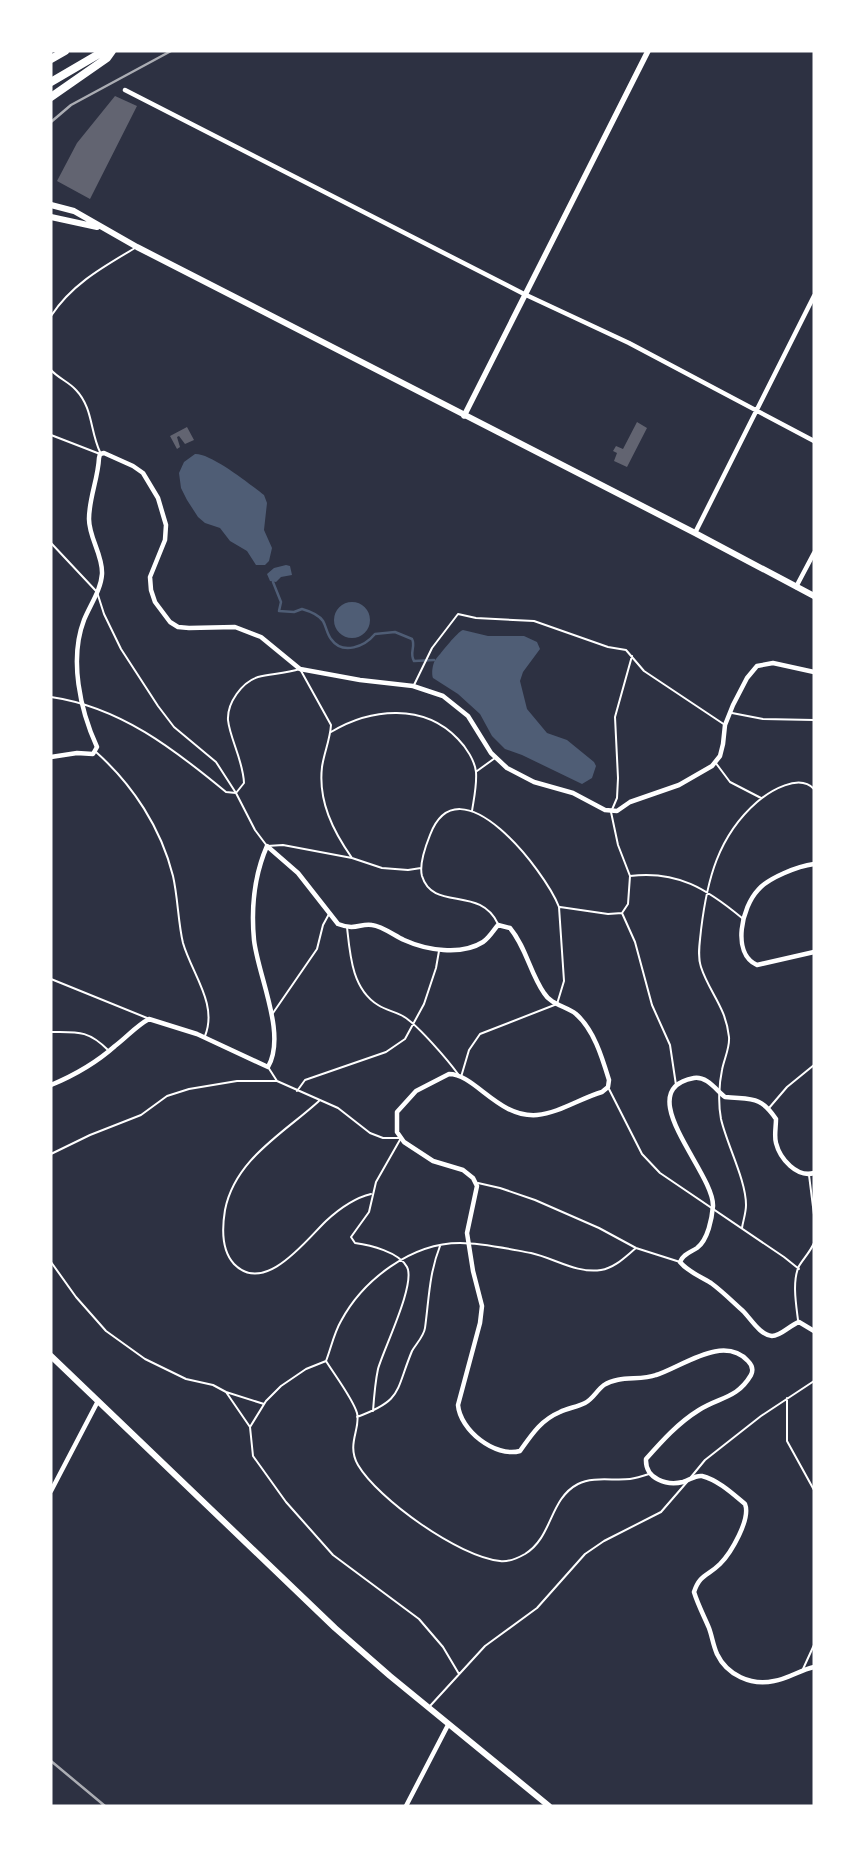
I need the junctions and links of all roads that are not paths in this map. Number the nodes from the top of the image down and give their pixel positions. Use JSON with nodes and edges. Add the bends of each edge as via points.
{"nodes":[{"id":1,"x":65,"y":51,"type":"edge"},
{"id":2,"x":104,"y":51,"type":"edge"},
{"id":3,"x":112,"y":51,"type":"edge"},
{"id":4,"x":648,"y":51,"type":"edge"},
{"id":5,"x":51,"y":59,"type":"edge"},
{"id":6,"x":51,"y":82,"type":"edge"},
{"id":7,"x":125,"y":90,"type":"dead end"},
{"id":8,"x":51,"y":97,"type":"edge"},
{"id":9,"x":51,"y":205,"type":"edge"},
{"id":10,"x":51,"y":217,"type":"edge"},
{"id":11,"x":103,"y":228,"type":"junction"},
{"id":12,"x":137,"y":247,"type":"junction"},
{"id":13,"x":524,"y":294,"type":"junction"},
{"id":14,"x":814,"y":296,"type":"edge"},
{"id":15,"x":51,"y":316,"type":"edge"},
{"id":16,"x":51,"y":370,"type":"edge"},
{"id":17,"x":756,"y":410,"type":"junction"},
{"id":18,"x":464,"y":416,"type":"junction"},
{"id":19,"x":51,"y":435,"type":"edge"},
{"id":20,"x":814,"y":441,"type":"edge"},
{"id":21,"x":100,"y":454,"type":"junction"},
{"id":22,"x":695,"y":533,"type":"junction"},
{"id":23,"x":51,"y":543,"type":"edge"},
{"id":24,"x":814,"y":553,"type":"edge"},
{"id":25,"x":796,"y":587,"type":"junction"},
{"id":26,"x":97,"y":592,"type":"junction"},
{"id":27,"x":814,"y":596,"type":"edge"},
{"id":28,"x":632,"y":656,"type":"junction"},
{"id":29,"x":300,"y":669,"type":"junction"},
{"id":30,"x":814,"y":672,"type":"edge"},
{"id":31,"x":413,"y":686,"type":"junction"},
{"id":32,"x":51,"y":697,"type":"edge"},
{"id":33,"x":83,"y":702,"type":"junction"},
{"id":34,"x":730,"y":712,"type":"junction"},
{"id":35,"x":814,"y":720,"type":"edge"},
{"id":36,"x":725,"y":725,"type":"junction"},
{"id":37,"x":330,"y":733,"type":"junction"},
{"id":38,"x":96,"y":752,"type":"junction"},
{"id":39,"x":51,"y":757,"type":"edge"},
{"id":40,"x":495,"y":758,"type":"junction"},
{"id":41,"x":715,"y":762,"type":"junction"},
{"id":42,"x":476,"y":772,"type":"junction"},
{"id":43,"x":814,"y":789,"type":"edge"},
{"id":44,"x":236,"y":793,"type":"junction"},
{"id":45,"x":761,"y":798,"type":"junction"},
{"id":46,"x":472,"y":811,"type":"junction"},
{"id":47,"x":612,"y":812,"type":"junction"},
{"id":48,"x":267,"y":846,"type":"junction"},
{"id":49,"x":352,"y":858,"type":"junction"},
{"id":50,"x":814,"y":864,"type":"edge"},
{"id":51,"x":421,"y":868,"type":"junction"},
{"id":52,"x":630,"y":876,"type":"junction"},
{"id":53,"x":707,"y":892,"type":"junction"},
{"id":54,"x":559,"y":907,"type":"junction"},
{"id":55,"x":330,"y":912,"type":"junction"},
{"id":56,"x":622,"y":913,"type":"junction"},
{"id":57,"x":744,"y":920,"type":"junction"},
{"id":58,"x":498,"y":925,"type":"junction"},
{"id":59,"x":347,"y":927,"type":"junction"},
{"id":60,"x":439,"y":949,"type":"junction"},
{"id":61,"x":814,"y":952,"type":"edge"},
{"id":62,"x":51,"y":979,"type":"edge"},
{"id":63,"x":558,"y":1004,"type":"junction"},
{"id":64,"x":272,"y":1014,"type":"junction"},
{"id":65,"x":149,"y":1019,"type":"junction"},
{"id":66,"x":412,"y":1023,"type":"junction"},
{"id":67,"x":51,"y":1032,"type":"edge"},
{"id":68,"x":205,"y":1037,"type":"junction"},
{"id":69,"x":109,"y":1051,"type":"junction"},
{"id":70,"x":814,"y":1065,"type":"edge"},
{"id":71,"x":268,"y":1067,"type":"junction"},
{"id":72,"x":461,"y":1077,"type":"junction"},
{"id":73,"x":277,"y":1081,"type":"junction"},
{"id":74,"x":51,"y":1085,"type":"edge"},
{"id":75,"x":676,"y":1085,"type":"junction"},
{"id":76,"x":608,"y":1087,"type":"junction"},
{"id":77,"x":297,"y":1091,"type":"junction"},
{"id":78,"x":720,"y":1094,"type":"junction"},
{"id":79,"x":320,"y":1101,"type":"junction"},
{"id":80,"x":769,"y":1108,"type":"junction"},
{"id":81,"x":401,"y":1138,"type":"junction"},
{"id":82,"x":51,"y":1154,"type":"edge"},
{"id":83,"x":811,"y":1174,"type":"edge"},
{"id":84,"x":475,"y":1183,"type":"junction"},
{"id":85,"x":372,"y":1194,"type":"junction"},
{"id":86,"x":713,"y":1207,"type":"junction"},
{"id":87,"x":814,"y":1216,"type":"edge"},
{"id":88,"x":742,"y":1228,"type":"junction"},
{"id":89,"x":814,"y":1243,"type":"edge"},
{"id":90,"x":470,"y":1244,"type":"junction"},
{"id":91,"x":440,"y":1246,"type":"junction"},
{"id":92,"x":636,"y":1248,"type":"junction"},
{"id":93,"x":401,"y":1260,"type":"junction"},
{"id":94,"x":51,"y":1262,"type":"edge"},
{"id":95,"x":680,"y":1262,"type":"junction"},
{"id":96,"x":799,"y":1269,"type":"junction"},
{"id":97,"x":799,"y":1322,"type":"junction"},
{"id":98,"x":814,"y":1331,"type":"edge"},
{"id":99,"x":51,"y":1356,"type":"edge"},
{"id":100,"x":326,"y":1361,"type":"junction"},
{"id":101,"x":814,"y":1381,"type":"edge"},
{"id":102,"x":226,"y":1392,"type":"junction"},
{"id":103,"x":787,"y":1398,"type":"junction"},
{"id":104,"x":98,"y":1401,"type":"junction"},
{"id":105,"x":264,"y":1404,"type":"junction"},
{"id":106,"x":373,"y":1411,"type":"junction"},
{"id":107,"x":357,"y":1417,"type":"junction"},
{"id":108,"x":250,"y":1427,"type":"junction"},
{"id":109,"x":649,"y":1474,"type":"junction"},
{"id":110,"x":688,"y":1480,"type":"junction"},
{"id":111,"x":814,"y":1490,"type":"edge"},
{"id":112,"x":51,"y":1491,"type":"edge"},
{"id":113,"x":814,"y":1644,"type":"edge"},
{"id":114,"x":814,"y":1667,"type":"edge"},
{"id":115,"x":803,"y":1669,"type":"junction"},
{"id":116,"x":459,"y":1674,"type":"junction"},
{"id":117,"x":428,"y":1708,"type":"junction"},
{"id":118,"x":448,"y":1724,"type":"junction"},
{"id":119,"x":406,"y":1806,"type":"edge"},
{"id":120,"x":549,"y":1806,"type":"edge"}],
"edges":[{"from":1,"to":5,"type":"highway"},
{"from":2,"to":6,"type":"highway"},
{"from":3,"to":8,"type":"highway","via":[[107,58]]},
{"from":4,"to":13,"type":"street"},
{"from":7,"to":13,"type":"street"},
{"from":9,"to":11,"type":"main road","via":[[74,211]]},
{"from":10,"to":11,"type":"main road"},
{"from":11,"to":12,"type":"main road"},
{"from":12,"to":15,"type":"lane","via":[[86,278]]},
{"from":12,"to":18,"type":"main road"},
{"from":13,"to":17,"type":"street","via":[[629,343]]},
{"from":13,"to":18,"type":"street"},
{"from":14,"to":17,"type":"street"},
{"from":16,"to":21,"type":"lane","via":[[75,389],[84,402]]},
{"from":17,"to":20,"type":"street"},
{"from":17,"to":22,"type":"street"},
{"from":18,"to":22,"type":"main road"},
{"from":19,"to":21,"type":"lane"},
{"from":21,"to":26,"type":"street","via":[[89,518],[102,572]]},
{"from":21,"to":29,"type":"street","via":[[138,470],[158,498],[166,524],[164,540],[150,577],[151,590],[155,602],[170,622],[178,627],[220,626],[248,631],[274,646]]},
{"from":22,"to":25,"type":"main road"},
{"from":23,"to":26,"type":"lane"},
{"from":24,"to":25,"type":"street"},
{"from":25,"to":27,"type":"main road"},
{"from":26,"to":33,"type":"street","via":[[79,640],[77,664]]},
{"from":26,"to":44,"type":"lane","via":[[104,614],[137,676],[174,727],[216,762]]},
{"from":28,"to":31,"type":"lane","via":[[626,650],[608,647],[534,621],[458,614],[429,654]]},
{"from":28,"to":36,"type":"lane","via":[[644,671]]},
{"from":28,"to":47,"type":"lane","via":[[616,717],[618,778]]},
{"from":29,"to":31,"type":"street"},
{"from":29,"to":37,"type":"lane","via":[[331,725]]},
{"from":29,"to":44,"type":"lane","via":[[257,678],[244,686],[232,703],[228,719],[244,768],[244,783]]},
{"from":30,"to":34,"type":"street","via":[[773,663],[758,666],[747,678]]},
{"from":31,"to":40,"type":"street","via":[[443,696],[468,716]]},
{"from":32,"to":33,"type":"lane"},
{"from":33,"to":38,"type":"street"},
{"from":33,"to":44,"type":"lane","via":[[162,742],[226,792]]},
{"from":34,"to":35,"type":"lane","via":[[764,720]]},
{"from":34,"to":36,"type":"street"},
{"from":36,"to":41,"type":"street","via":[[724,744]]},
{"from":37,"to":42,"type":"lane","via":[[344,724],[364,718],[408,712],[450,730],[463,744]]},
{"from":37,"to":49,"type":"lane","via":[[322,768],[323,797],[330,822]]},
{"from":38,"to":39,"type":"street"},
{"from":38,"to":68,"type":"lane","via":[[134,794],[162,840],[173,876],[183,943],[207,1000],[210,1015]]},
{"from":40,"to":42,"type":"lane"},
{"from":40,"to":47,"type":"street","via":[[521,777],[573,793]]},
{"from":41,"to":45,"type":"lane","via":[[730,782]]},
{"from":41,"to":47,"type":"street","via":[[696,777]]},
{"from":42,"to":46,"type":"lane"},
{"from":43,"to":45,"type":"lane","via":[[801,782],[781,787]]},
{"from":44,"to":48,"type":"lane"},
{"from":45,"to":53,"type":"lane","via":[[729,832],[711,870]]},
{"from":46,"to":51,"type":"lane","via":[[454,809],[442,815],[431,833]]},
{"from":46,"to":54,"type":"lane","via":[[510,838],[532,860]]},
{"from":47,"to":52,"type":"lane","via":[[618,845]]},
{"from":48,"to":49,"type":"lane","via":[[283,845]]},
{"from":48,"to":55,"type":"street","via":[[298,873]]},
{"from":48,"to":64,"type":"street","via":[[256,877],[253,923],[258,965]]},
{"from":49,"to":51,"type":"lane","via":[[382,868]]},
{"from":50,"to":57,"type":"street","via":[[802,866],[758,888],[748,903]]},
{"from":51,"to":58,"type":"lane","via":[[429,888],[440,896],[481,904]]},
{"from":52,"to":53,"type":"lane","via":[[683,879]]},
{"from":52,"to":56,"type":"lane","via":[[628,904]]},
{"from":53,"to":57,"type":"lane"},
{"from":53,"to":78,"type":"lane","via":[[699,954],[701,967],[720,1002],[730,1040]]},
{"from":54,"to":56,"type":"lane"},
{"from":54,"to":63,"type":"lane","via":[[564,981]]},
{"from":55,"to":59,"type":"street","via":[[338,924]]},
{"from":55,"to":64,"type":"lane","via":[[317,949]]},
{"from":56,"to":75,"type":"lane","via":[[634,942],[649,997],[670,1045]]},
{"from":57,"to":61,"type":"street","via":[[744,952],[757,966]]},
{"from":58,"to":60,"type":"street","via":[[483,942],[474,946]]},
{"from":58,"to":63,"type":"street","via":[[510,928],[516,935],[545,995]]},
{"from":59,"to":60,"type":"street","via":[[372,924],[406,941]]},
{"from":59,"to":66,"type":"lane","via":[[357,982],[379,1005]]},
{"from":60,"to":66,"type":"lane","via":[[424,1004]]},
{"from":62,"to":65,"type":"lane"},
{"from":63,"to":72,"type":"lane","via":[[480,1034],[468,1050]]},
{"from":63,"to":76,"type":"street","via":[[584,1022],[602,1059]]},
{"from":64,"to":71,"type":"street","via":[[274,1051]]},
{"from":65,"to":68,"type":"street"},
{"from":65,"to":69,"type":"street"},
{"from":66,"to":72,"type":"lane"},
{"from":66,"to":77,"type":"lane","via":[[397,1045],[350,1066],[305,1080]]},
{"from":67,"to":69,"type":"lane","via":[[87,1034]]},
{"from":68,"to":71,"type":"street"},
{"from":69,"to":74,"type":"street","via":[[70,1077]]},
{"from":70,"to":80,"type":"lane","via":[[787,1087]]},
{"from":71,"to":73,"type":"lane"},
{"from":72,"to":76,"type":"street","via":[[503,1106],[522,1114],[548,1113]]},
{"from":72,"to":81,"type":"street","via":[[455,1074],[439,1077],[416,1090],[405,1101],[397,1112],[396,1124]]},
{"from":73,"to":77,"type":"lane"},
{"from":73,"to":82,"type":"lane","via":[[237,1081],[167,1096],[141,1115]]},
{"from":75,"to":78,"type":"street","via":[[696,1078],[706,1080]]},
{"from":75,"to":86,"type":"street","via":[[670,1091],[667,1103],[712,1192]]},
{"from":76,"to":86,"type":"lane","via":[[642,1154],[660,1172]]},
{"from":77,"to":79,"type":"lane"},
{"from":78,"to":80,"type":"street","via":[[752,1098]]},
{"from":78,"to":88,"type":"lane","via":[[724,1135],[745,1193]]},
{"from":79,"to":81,"type":"lane","via":[[338,1108],[370,1133],[383,1138]]},
{"from":79,"to":85,"type":"lane","via":[[258,1151],[235,1181],[228,1194],[222,1226],[232,1262],[238,1268],[254,1273],[272,1270],[287,1261],[350,1203],[358,1197]]},
{"from":80,"to":83,"type":"street","via":[[776,1119],[776,1143],[780,1154],[798,1172]]},
{"from":81,"to":84,"type":"street","via":[[433,1161],[463,1170]]},
{"from":81,"to":85,"type":"lane"},
{"from":83,"to":87,"type":"lane"},
{"from":84,"to":90,"type":"street","via":[[476,1197],[467,1233]]},
{"from":84,"to":92,"type":"lane","via":[[535,1200]]},
{"from":85,"to":93,"type":"lane","via":[[369,1212],[351,1240]]},
{"from":86,"to":88,"type":"lane"},
{"from":86,"to":95,"type":"street","via":[[708,1232],[700,1246],[687,1253]]},
{"from":88,"to":96,"type":"lane"},
{"from":89,"to":96,"type":"lane"},
{"from":90,"to":91,"type":"lane"},
{"from":90,"to":92,"type":"lane","via":[[533,1254],[584,1270],[602,1270],[616,1264]]},
{"from":90,"to":109,"type":"street","via":[[482,1306],[458,1405],[459,1415],[478,1438],[500,1449],[511,1453],[520,1451],[536,1427],[545,1420],[584,1404],[604,1385],[616,1380],[656,1376],[720,1351],[736,1353],[750,1363],[752,1373],[741,1388],[728,1398],[700,1409],[676,1427],[646,1459]]},
{"from":91,"to":93,"type":"lane"},
{"from":91,"to":106,"type":"lane","via":[[432,1267],[425,1330],[414,1348],[395,1396],[388,1404]]},
{"from":92,"to":95,"type":"lane"},
{"from":93,"to":100,"type":"lane","via":[[364,1288],[341,1321]]},
{"from":93,"to":106,"type":"lane","via":[[408,1268],[408,1282],[378,1369]]},
{"from":94,"to":102,"type":"lane","via":[[106,1331],[145,1359],[186,1379],[213,1385]]},
{"from":95,"to":97,"type":"street","via":[[684,1268],[712,1284],[770,1336]]},
{"from":96,"to":97,"type":"lane","via":[[796,1280]]},
{"from":97,"to":98,"type":"street"},
{"from":99,"to":104,"type":"main road"},
{"from":100,"to":105,"type":"lane","via":[[306,1369],[281,1386]]},
{"from":100,"to":107,"type":"lane"},
{"from":101,"to":103,"type":"lane"},
{"from":102,"to":105,"type":"lane"},
{"from":102,"to":108,"type":"lane"},
{"from":103,"to":110,"type":"lane","via":[[705,1460]]},
{"from":103,"to":111,"type":"lane","via":[[787,1442]]},
{"from":104,"to":112,"type":"street"},
{"from":104,"to":117,"type":"main road","via":[[335,1628]]},
{"from":105,"to":108,"type":"lane"},
{"from":106,"to":107,"type":"lane"},
{"from":107,"to":109,"type":"lane","via":[[353,1448],[358,1464],[370,1480],[423,1526],[478,1555],[500,1561],[511,1560],[537,1544],[565,1492],[580,1482],[632,1479]]},
{"from":108,"to":116,"type":"lane","via":[[253,1456],[286,1502],[333,1555],[418,1619],[443,1646]]},
{"from":109,"to":110,"type":"street","via":[[675,1483]]},
{"from":110,"to":115,"type":"street","via":[[700,1476],[713,1480],[747,1508],[736,1541],[720,1564],[698,1581],[694,1592],[724,1666],[735,1675],[759,1682],[775,1681]]},
{"from":110,"to":116,"type":"lane","via":[[661,1512],[585,1554],[537,1608],[485,1646]]},
{"from":113,"to":115,"type":"lane"},
{"from":114,"to":115,"type":"street"},
{"from":116,"to":117,"type":"lane"},
{"from":117,"to":118,"type":"main road"},
{"from":118,"to":119,"type":"street"},
{"from":118,"to":120,"type":"main road"}]}
